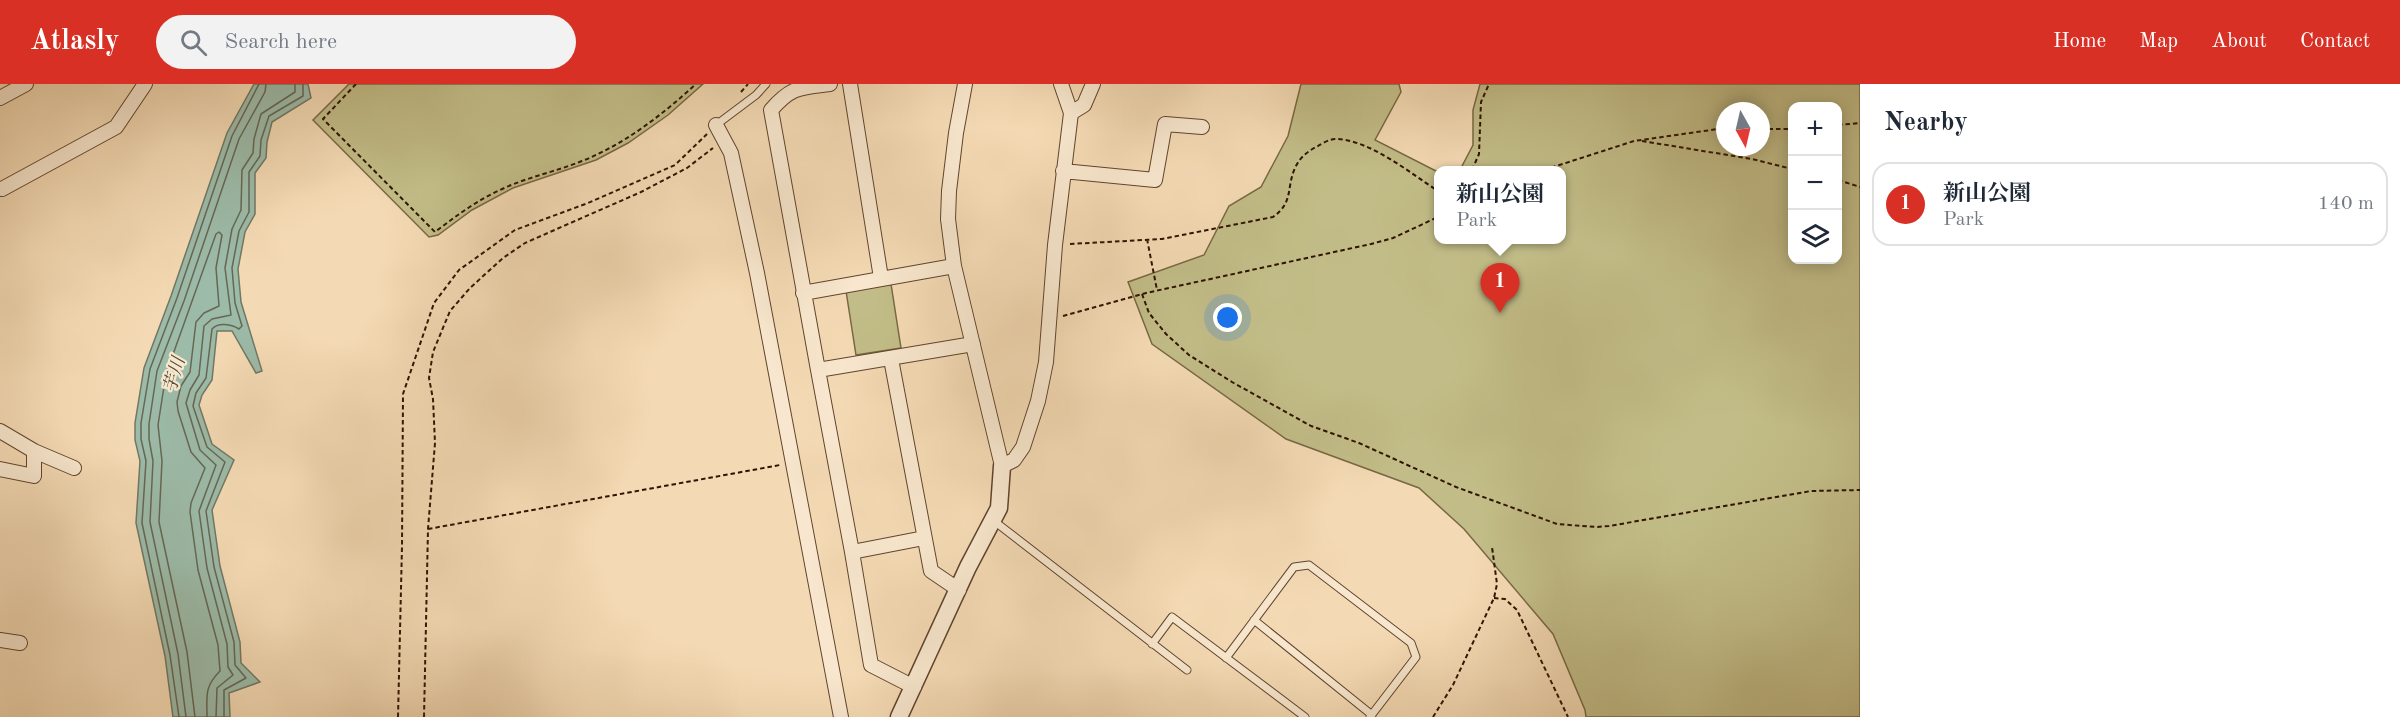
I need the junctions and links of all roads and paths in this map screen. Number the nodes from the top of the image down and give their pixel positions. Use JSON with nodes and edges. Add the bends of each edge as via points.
{"nodes":[{"id":1,"x":26,"y":84,"type":"edge"},
{"id":2,"x":145,"y":84,"type":"edge"},
{"id":3,"x":356,"y":84,"type":"edge"},
{"id":4,"x":696,"y":84,"type":"edge"},
{"id":5,"x":766,"y":84,"type":"edge"},
{"id":6,"x":830,"y":84,"type":"edge"},
{"id":7,"x":850,"y":84,"type":"edge"},
{"id":8,"x":965,"y":84,"type":"edge"},
{"id":9,"x":1061,"y":84,"type":"edge"},
{"id":10,"x":1093,"y":84,"type":"edge"},
{"id":11,"x":1489,"y":84,"type":"edge"},
{"id":12,"x":0,"y":98,"type":"edge"},
{"id":13,"x":1071,"y":113,"type":"junction"},
{"id":14,"x":1860,"y":123,"type":"edge"},
{"id":15,"x":716,"y":125,"type":"junction"},
{"id":16,"x":1842,"y":125,"type":"edge"},
{"id":17,"x":1202,"y":127,"type":"dead end"},
{"id":18,"x":1716,"y":129,"type":"edge"},
{"id":19,"x":1770,"y":129,"type":"edge"},
{"id":20,"x":1788,"y":129,"type":"edge"},
{"id":21,"x":1640,"y":140,"type":"junction"},
{"id":22,"x":1474,"y":166,"type":"edge"},
{"id":23,"x":1558,"y":166,"type":"edge"},
{"id":24,"x":1788,"y":168,"type":"edge"},
{"id":25,"x":1063,"y":171,"type":"junction"},
{"id":26,"x":1842,"y":181,"type":"edge"},
{"id":27,"x":1,"y":187,"type":"edge"},
{"id":28,"x":1860,"y":187,"type":"edge"},
{"id":29,"x":1434,"y":188,"type":"edge"},
{"id":30,"x":0,"y":203,"type":"edge"},
{"id":31,"x":1434,"y":219,"type":"edge"},
{"id":32,"x":1147,"y":239,"type":"junction"},
{"id":33,"x":1055,"y":245,"type":"junction"},
{"id":34,"x":954,"y":266,"type":"junction"},
{"id":35,"x":881,"y":278,"type":"junction"},
{"id":36,"x":1157,"y":291,"type":"junction"},
{"id":37,"x":803,"y":293,"type":"junction"},
{"id":38,"x":1142,"y":294,"type":"junction"},
{"id":39,"x":1049,"y":316,"type":"junction"},
{"id":40,"x":973,"y":344,"type":"junction"},
{"id":41,"x":891,"y":359,"type":"junction"},
{"id":42,"x":818,"y":370,"type":"junction"},
{"id":43,"x":0,"y":431,"type":"edge"},
{"id":44,"x":34,"y":451,"type":"junction"},
{"id":45,"x":792,"y":463,"type":"junction"},
{"id":46,"x":1002,"y":466,"type":"junction"},
{"id":47,"x":74,"y":468,"type":"dead end"},
{"id":48,"x":0,"y":469,"type":"edge"},
{"id":49,"x":1860,"y":490,"type":"edge"},
{"id":50,"x":994,"y":521,"type":"junction"},
{"id":51,"x":428,"y":529,"type":"junction"},
{"id":52,"x":924,"y":538,"type":"junction"},
{"id":53,"x":1492,"y":547,"type":"dead end"},
{"id":54,"x":852,"y":552,"type":"junction"},
{"id":55,"x":959,"y":590,"type":"junction"},
{"id":56,"x":1494,"y":598,"type":"junction"},
{"id":57,"x":1254,"y":620,"type":"junction"},
{"id":58,"x":0,"y":640,"type":"edge"},
{"id":59,"x":20,"y":643,"type":"dead end"},
{"id":60,"x":1152,"y":644,"type":"junction"},
{"id":61,"x":1226,"y":658,"type":"junction"},
{"id":62,"x":1187,"y":670,"type":"dead end"},
{"id":63,"x":914,"y":687,"type":"junction"},
{"id":64,"x":1371,"y":716,"type":"edge"},
{"id":65,"x":398,"y":717,"type":"edge"},
{"id":66,"x":424,"y":717,"type":"edge"},
{"id":67,"x":841,"y":717,"type":"edge"},
{"id":68,"x":899,"y":717,"type":"edge"},
{"id":69,"x":1305,"y":717,"type":"edge"},
{"id":70,"x":1432,"y":717,"type":"edge"},
{"id":71,"x":1568,"y":717,"type":"edge"}],
"edges":[{"from":1,"to":12,"type":"street"},
{"from":2,"to":27,"type":"street","via":[[116,127]]},
{"from":3,"to":4,"type":"path","via":[[323,119],[435,232],[464,209],[501,189],[583,161],[616,145],[662,114]]},
{"from":5,"to":15,"type":"lane"},
{"from":6,"to":37,"type":"street","via":[[786,93],[771,110]]},
{"from":7,"to":35,"type":"street"},
{"from":8,"to":34,"type":"street","via":[[949,191]]},
{"from":9,"to":13,"type":"street"},
{"from":10,"to":13,"type":"street","via":[[1084,105]]},
{"from":11,"to":22,"type":"path","via":[[1481,102],[1479,154]]},
{"from":13,"to":25,"type":"street"},
{"from":14,"to":16,"type":"path"},
{"from":15,"to":45,"type":"street","via":[[731,153],[758,273]]},
{"from":15,"to":51,"type":"path","via":[[714,147],[687,168],[525,243],[503,258],[450,311],[433,352],[429,378],[434,399],[435,443]]},
{"from":15,"to":65,"type":"path","via":[[675,165],[515,230],[459,270],[434,303],[403,394]]},
{"from":17,"to":25,"type":"street","via":[[1165,124],[1155,180]]},
{"from":18,"to":21,"type":"path"},
{"from":19,"to":20,"type":"path"},
{"from":21,"to":23,"type":"path"},
{"from":21,"to":24,"type":"path"},
{"from":25,"to":33,"type":"street"},
{"from":26,"to":28,"type":"path"},
{"from":27,"to":30,"type":"street"},
{"from":29,"to":32,"type":"path","via":[[1360,142],[1333,139],[1299,160],[1287,202],[1273,217]]},
{"from":31,"to":36,"type":"path","via":[[1371,244]]},
{"from":32,"to":33,"type":"path"},
{"from":32,"to":36,"type":"path"},
{"from":33,"to":39,"type":"street"},
{"from":34,"to":35,"type":"street"},
{"from":34,"to":40,"type":"street"},
{"from":35,"to":37,"type":"street"},
{"from":36,"to":38,"type":"path"},
{"from":37,"to":42,"type":"street"},
{"from":38,"to":39,"type":"path","via":[[1076,314]]},
{"from":38,"to":49,"type":"path","via":[[1149,313],[1189,355],[1301,421],[1359,442],[1456,487],[1557,524],[1609,526],[1810,491]]},
{"from":39,"to":46,"type":"street","via":[[1046,362],[1030,428],[1014,460]]},
{"from":40,"to":41,"type":"street"},
{"from":40,"to":46,"type":"street"},
{"from":41,"to":42,"type":"street"},
{"from":41,"to":52,"type":"street"},
{"from":42,"to":54,"type":"street"},
{"from":43,"to":44,"type":"street"},
{"from":44,"to":47,"type":"street"},
{"from":44,"to":48,"type":"street","via":[[34,476]]},
{"from":45,"to":51,"type":"path"},
{"from":45,"to":67,"type":"street"},
{"from":46,"to":50,"type":"street","via":[[999,508]]},
{"from":50,"to":55,"type":"street"},
{"from":50,"to":60,"type":"lane"},
{"from":51,"to":66,"type":"path"},
{"from":52,"to":54,"type":"street"},
{"from":52,"to":55,"type":"street","via":[[931,571]]},
{"from":53,"to":56,"type":"path","via":[[1497,584]]},
{"from":54,"to":63,"type":"street","via":[[871,665]]},
{"from":55,"to":63,"type":"street"},
{"from":56,"to":70,"type":"path","via":[[1453,685]]},
{"from":56,"to":71,"type":"path","via":[[1505,599],[1517,610]]},
{"from":57,"to":61,"type":"lane"},
{"from":57,"to":64,"type":"lane"},
{"from":57,"to":64,"type":"lane","via":[[1294,567],[1309,565],[1411,643],[1416,657]]},
{"from":58,"to":59,"type":"street"},
{"from":60,"to":61,"type":"lane","via":[[1172,617]]},
{"from":60,"to":62,"type":"lane"},
{"from":61,"to":69,"type":"lane"},
{"from":63,"to":68,"type":"street"}]}
